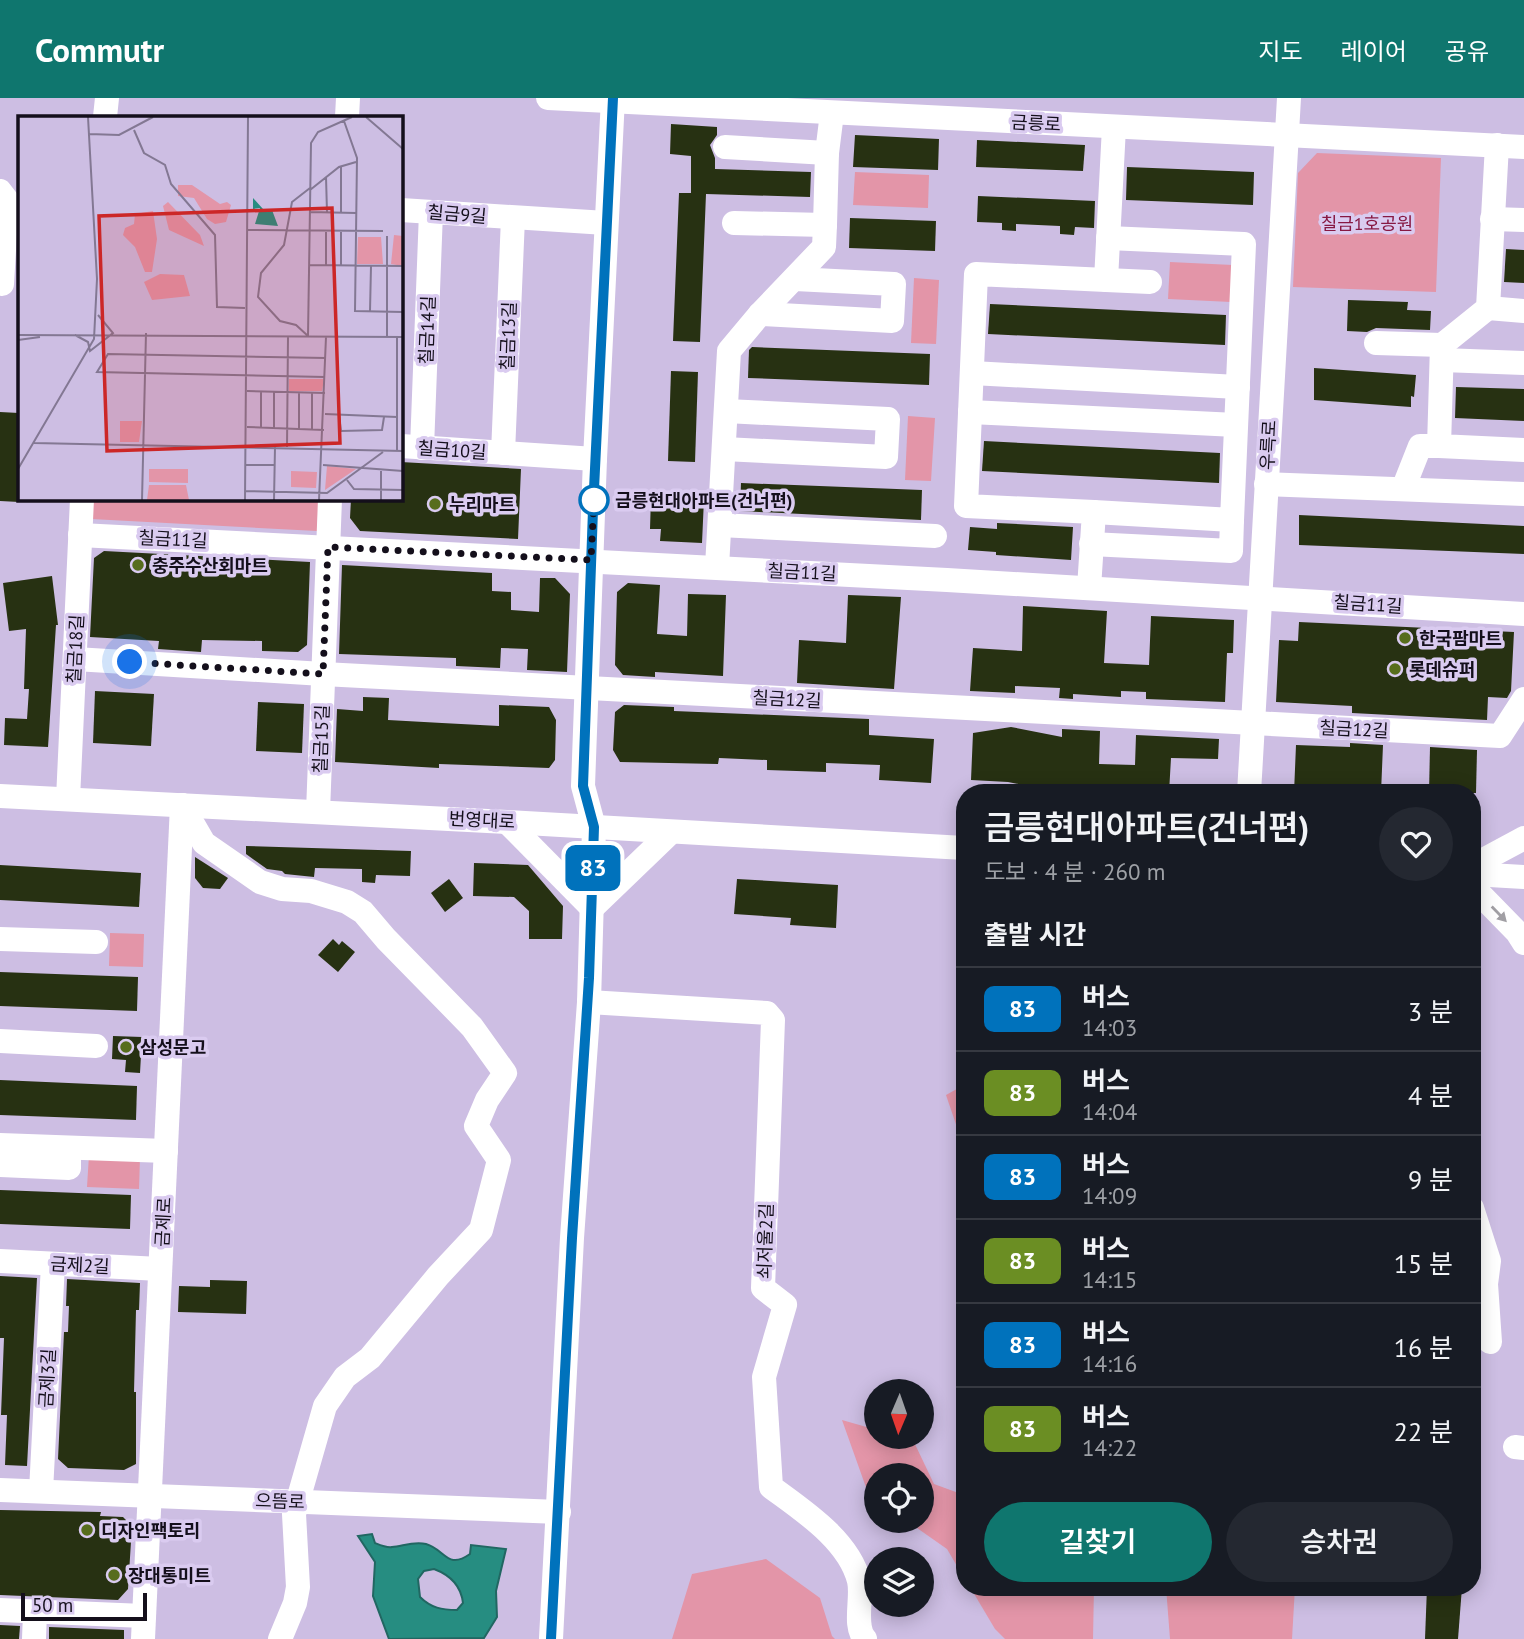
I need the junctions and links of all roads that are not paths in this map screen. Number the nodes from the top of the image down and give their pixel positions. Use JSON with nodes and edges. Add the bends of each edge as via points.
{"nodes":[{"id":1,"x":107,"y":98,"type":"edge"},
{"id":2,"x":348,"y":98,"type":"edge"},
{"id":3,"x":548,"y":98,"type":"edge"},
{"id":4,"x":1289,"y":98,"type":"edge"},
{"id":5,"x":613,"y":100,"type":"edge"},
{"id":6,"x":818,"y":108,"type":"edge"},
{"id":7,"x":106,"y":116,"type":"edge"},
{"id":8,"x":347,"y":116,"type":"edge"},
{"id":9,"x":1114,"y":127,"type":"junction"},
{"id":10,"x":1287,"y":135,"type":"junction"},
{"id":11,"x":1497,"y":145,"type":"junction"},
{"id":12,"x":1524,"y":147,"type":"edge"},
{"id":13,"x":725,"y":148,"type":"dead end"},
{"id":14,"x":827,"y":153,"type":"junction"},
{"id":15,"x":0,"y":191,"type":"edge"},
{"id":16,"x":402,"y":209,"type":"edge"},
{"id":17,"x":431,"y":212,"type":"junction"},
{"id":18,"x":513,"y":218,"type":"junction"},
{"id":19,"x":1492,"y":219,"type":"junction"},
{"id":20,"x":1524,"y":220,"type":"edge"},
{"id":21,"x":606,"y":223,"type":"junction"},
{"id":22,"x":734,"y":223,"type":"dead end"},
{"id":23,"x":825,"y":225,"type":"junction"},
{"id":24,"x":1108,"y":238,"type":"junction"},
{"id":25,"x":795,"y":279,"type":"junction"},
{"id":26,"x":1106,"y":280,"type":"junction"},
{"id":27,"x":1150,"y":282,"type":"dead end"},
{"id":28,"x":7,"y":285,"type":"edge"},
{"id":29,"x":1488,"y":308,"type":"junction"},
{"id":30,"x":1524,"y":311,"type":"edge"},
{"id":31,"x":760,"y":314,"type":"junction"},
{"id":32,"x":1376,"y":343,"type":"dead end"},
{"id":33,"x":1442,"y":353,"type":"junction"},
{"id":34,"x":1524,"y":363,"type":"edge"},
{"id":35,"x":972,"y":373,"type":"junction"},
{"id":36,"x":1238,"y":387,"type":"junction"},
{"id":37,"x":726,"y":411,"type":"junction"},
{"id":38,"x":970,"y":412,"type":"junction"},
{"id":39,"x":1236,"y":425,"type":"junction"},
{"id":40,"x":1439,"y":446,"type":"junction"},
{"id":41,"x":411,"y":447,"type":"edge"},
{"id":42,"x":724,"y":449,"type":"junction"},
{"id":43,"x":1524,"y":450,"type":"edge"},
{"id":44,"x":503,"y":453,"type":"junction"},
{"id":45,"x":595,"y":459,"type":"junction"},
{"id":46,"x":1266,"y":484,"type":"junction"},
{"id":47,"x":1403,"y":489,"type":"junction"},
{"id":48,"x":1524,"y":494,"type":"edge"},
{"id":49,"x":82,"y":500,"type":"edge"},
{"id":50,"x":330,"y":500,"type":"edge"},
{"id":51,"x":1094,"y":512,"type":"junction"},
{"id":52,"x":1233,"y":520,"type":"junction"},
{"id":53,"x":720,"y":525,"type":"junction"},
{"id":54,"x":80,"y":535,"type":"junction"},
{"id":55,"x":935,"y":536,"type":"dead end"},
{"id":56,"x":1091,"y":544,"type":"junction"},
{"id":57,"x":328,"y":547,"type":"junction"},
{"id":58,"x":591,"y":560,"type":"junction"},
{"id":59,"x":717,"y":567,"type":"junction"},
{"id":60,"x":1089,"y":588,"type":"junction"},
{"id":61,"x":1260,"y":597,"type":"junction"},
{"id":62,"x":1524,"y":614,"type":"edge"},
{"id":63,"x":75,"y":659,"type":"junction"},
{"id":64,"x":323,"y":674,"type":"junction"},
{"id":65,"x":586,"y":688,"type":"junction"},
{"id":66,"x":1524,"y":698,"type":"edge"},
{"id":67,"x":1254,"y":724,"type":"junction"},
{"id":68,"x":1250,"y":784,"type":"edge"},
{"id":69,"x":0,"y":796,"type":"edge"},
{"id":70,"x":68,"y":799,"type":"junction"},
{"id":71,"x":182,"y":805,"type":"junction"},
{"id":72,"x":318,"y":812,"type":"junction"},
{"id":73,"x":507,"y":822,"type":"junction"},
{"id":74,"x":594,"y":827,"type":"junction"},
{"id":75,"x":671,"y":832,"type":"junction"},
{"id":76,"x":1524,"y":838,"type":"edge"},
{"id":77,"x":956,"y":848,"type":"edge"},
{"id":78,"x":1481,"y":861,"type":"edge"},
{"id":79,"x":1481,"y":875,"type":"edge"},
{"id":80,"x":1524,"y":877,"type":"edge"},
{"id":81,"x":1481,"y":895,"type":"edge"},
{"id":82,"x":592,"y":908,"type":"junction"},
{"id":83,"x":0,"y":939,"type":"edge"},
{"id":84,"x":96,"y":943,"type":"dead end"},
{"id":85,"x":1524,"y":943,"type":"edge"},
{"id":86,"x":589,"y":1002,"type":"junction"},
{"id":87,"x":0,"y":1041,"type":"edge"},
{"id":88,"x":96,"y":1046,"type":"dead end"},
{"id":89,"x":0,"y":1145,"type":"edge"},
{"id":90,"x":69,"y":1147,"type":"junction"},
{"id":91,"x":166,"y":1151,"type":"junction"},
{"id":92,"x":0,"y":1165,"type":"edge"},
{"id":93,"x":1481,"y":1236,"type":"edge"},
{"id":94,"x":0,"y":1261,"type":"edge"},
{"id":95,"x":53,"y":1264,"type":"junction"},
{"id":96,"x":160,"y":1269,"type":"junction"},
{"id":97,"x":1490,"y":1342,"type":"dead end"},
{"id":98,"x":0,"y":1490,"type":"edge"},
{"id":99,"x":41,"y":1491,"type":"junction"},
{"id":100,"x":150,"y":1495,"type":"junction"},
{"id":101,"x":296,"y":1501,"type":"junction"},
{"id":102,"x":559,"y":1512,"type":"junction"},
{"id":103,"x":0,"y":1610,"type":"edge"},
{"id":104,"x":35,"y":1612,"type":"junction"},
{"id":105,"x":144,"y":1628,"type":"edge"},
{"id":106,"x":34,"y":1639,"type":"edge"},
{"id":107,"x":280,"y":1639,"type":"edge"},
{"id":108,"x":551,"y":1639,"type":"edge"},
{"id":109,"x":865,"y":1639,"type":"edge"}],
"edges":[{"from":1,"to":7,"type":"street"},
{"from":2,"to":8,"type":"street"},
{"from":3,"to":5,"type":"street","name":"금릉로"},
{"from":4,"to":10,"type":"street","name":"우륵로"},
{"from":5,"to":6,"type":"street","name":"금릉로"},
{"from":5,"to":21,"type":"street"},
{"from":6,"to":9,"type":"street","name":"금릉로"},
{"from":6,"to":14,"type":"street"},
{"from":9,"to":10,"type":"street","name":"금릉로"},
{"from":9,"to":24,"type":"street"},
{"from":10,"to":11,"type":"street","name":"금릉로"},
{"from":10,"to":46,"type":"street","name":"우륵로"},
{"from":11,"to":12,"type":"street","name":"금릉로"},
{"from":11,"to":19,"type":"street"},
{"from":13,"to":14,"type":"street"},
{"from":14,"to":23,"type":"street"},
{"from":15,"to":28,"type":"street","via":[[7,201]]},
{"from":16,"to":17,"type":"street","name":"칠금9길"},
{"from":17,"to":18,"type":"street","name":"칠금9길"},
{"from":17,"to":41,"type":"street","name":"칠금14길"},
{"from":18,"to":21,"type":"street","name":"칠금9길"},
{"from":18,"to":44,"type":"street","name":"칠금13길"},
{"from":19,"to":20,"type":"street"},
{"from":19,"to":29,"type":"street"},
{"from":21,"to":45,"type":"street"},
{"from":22,"to":23,"type":"street"},
{"from":23,"to":25,"type":"street","via":[[824,247]]},
{"from":24,"to":26,"type":"street"},
{"from":24,"to":36,"type":"street","via":[[1244,244]]},
{"from":25,"to":31,"type":"street"},
{"from":25,"to":31,"type":"street","via":[[894,284],[892,321]]},
{"from":26,"to":27,"type":"street"},
{"from":26,"to":35,"type":"street","via":[[976,274]]},
{"from":29,"to":30,"type":"street"},
{"from":29,"to":33,"type":"street"},
{"from":31,"to":37,"type":"street","via":[[729,351]]},
{"from":32,"to":33,"type":"street"},
{"from":33,"to":34,"type":"street"},
{"from":33,"to":40,"type":"street"},
{"from":35,"to":36,"type":"street"},
{"from":35,"to":38,"type":"street"},
{"from":36,"to":39,"type":"street"},
{"from":37,"to":42,"type":"street"},
{"from":37,"to":42,"type":"street","via":[[887,419],[886,457]]},
{"from":38,"to":39,"type":"street"},
{"from":38,"to":51,"type":"street","via":[[966,506]]},
{"from":39,"to":52,"type":"street"},
{"from":40,"to":43,"type":"street"},
{"from":40,"to":47,"type":"street","via":[[1420,446]]},
{"from":41,"to":44,"type":"street","name":"칠금10길"},
{"from":42,"to":53,"type":"street"},
{"from":44,"to":45,"type":"street","name":"칠금10길"},
{"from":45,"to":58,"type":"street"},
{"from":46,"to":47,"type":"street"},
{"from":46,"to":61,"type":"street","name":"우륵로"},
{"from":47,"to":48,"type":"street"},
{"from":49,"to":54,"type":"street","name":"칠금18길"},
{"from":50,"to":57,"type":"street","name":"칠금15길"},
{"from":51,"to":52,"type":"street"},
{"from":51,"to":56,"type":"street"},
{"from":52,"to":56,"type":"street","via":[[1231,551]]},
{"from":53,"to":55,"type":"street"},
{"from":53,"to":59,"type":"street"},
{"from":54,"to":57,"type":"street","name":"칠금11길"},
{"from":54,"to":63,"type":"street","name":"칠금18길"},
{"from":56,"to":60,"type":"street"},
{"from":57,"to":58,"type":"street","name":"칠금11길"},
{"from":57,"to":64,"type":"street","name":"칠금15길"},
{"from":58,"to":59,"type":"street","name":"칠금11길"},
{"from":58,"to":65,"type":"street"},
{"from":59,"to":60,"type":"street","name":"칠금11길"},
{"from":60,"to":61,"type":"street","name":"칠금11길"},
{"from":61,"to":62,"type":"street","name":"칠금11길"},
{"from":61,"to":67,"type":"street","name":"우륵로"},
{"from":63,"to":64,"type":"street","name":"칠금12길"},
{"from":63,"to":70,"type":"street","name":"칠금18길"},
{"from":64,"to":65,"type":"street","name":"칠금12길"},
{"from":64,"to":72,"type":"street","name":"칠금15길"},
{"from":65,"to":67,"type":"street","name":"칠금12길"},
{"from":65,"to":74,"type":"street","via":[[583,786]]},
{"from":66,"to":67,"type":"street","name":"칠금12길","via":[[1500,736]]},
{"from":67,"to":68,"type":"street","name":"우륵로"},
{"from":69,"to":70,"type":"street","name":"번영대로"},
{"from":70,"to":71,"type":"street","name":"번영대로"},
{"from":71,"to":72,"type":"street","name":"번영대로"},
{"from":71,"to":91,"type":"street","name":"금제로"},
{"from":71,"to":101,"type":"street","via":[[204,843],[260,882],[311,891],[363,912],[472,1027],[505,1073],[476,1126],[499,1160],[481,1230],[370,1358],[345,1377],[324,1406]]},
{"from":72,"to":73,"type":"street","name":"번영대로"},
{"from":73,"to":74,"type":"street","name":"번영대로"},
{"from":73,"to":82,"type":"street"},
{"from":74,"to":75,"type":"street","name":"번영대로"},
{"from":74,"to":82,"type":"street"},
{"from":75,"to":77,"type":"street","name":"번영대로"},
{"from":75,"to":82,"type":"street"},
{"from":76,"to":78,"type":"street"},
{"from":79,"to":80,"type":"street"},
{"from":81,"to":85,"type":"street","one_way":true},
{"from":82,"to":86,"type":"street"},
{"from":83,"to":84,"type":"street"},
{"from":86,"to":102,"type":"street"},
{"from":86,"to":109,"type":"street","name":"쇠저울2길","via":[[767,1013],[773,1020],[763,1288],[785,1305],[764,1377],[771,1487],[827,1529],[845,1554],[858,1579],[861,1635]]},
{"from":87,"to":88,"type":"street"},
{"from":89,"to":90,"type":"street"},
{"from":90,"to":91,"type":"street"},
{"from":90,"to":92,"type":"street","via":[[69,1168]]},
{"from":91,"to":96,"type":"street","name":"금제로"},
{"from":93,"to":97,"type":"street","via":[[1489,1261]]},
{"from":94,"to":95,"type":"street","name":"금제2길"},
{"from":95,"to":96,"type":"street","name":"금제2길"},
{"from":95,"to":99,"type":"street","name":"금제3길"},
{"from":96,"to":100,"type":"street","name":"금제로"},
{"from":98,"to":99,"type":"street","name":"으뜸로"},
{"from":99,"to":100,"type":"street","name":"으뜸로"},
{"from":100,"to":101,"type":"street","name":"으뜸로"},
{"from":100,"to":105,"type":"street","name":"금제로"},
{"from":101,"to":102,"type":"street","name":"으뜸로"},
{"from":101,"to":107,"type":"street","via":[[298,1587]]},
{"from":102,"to":108,"type":"street"},
{"from":103,"to":104,"type":"street"},
{"from":104,"to":105,"type":"street"},
{"from":104,"to":106,"type":"street"}]}
